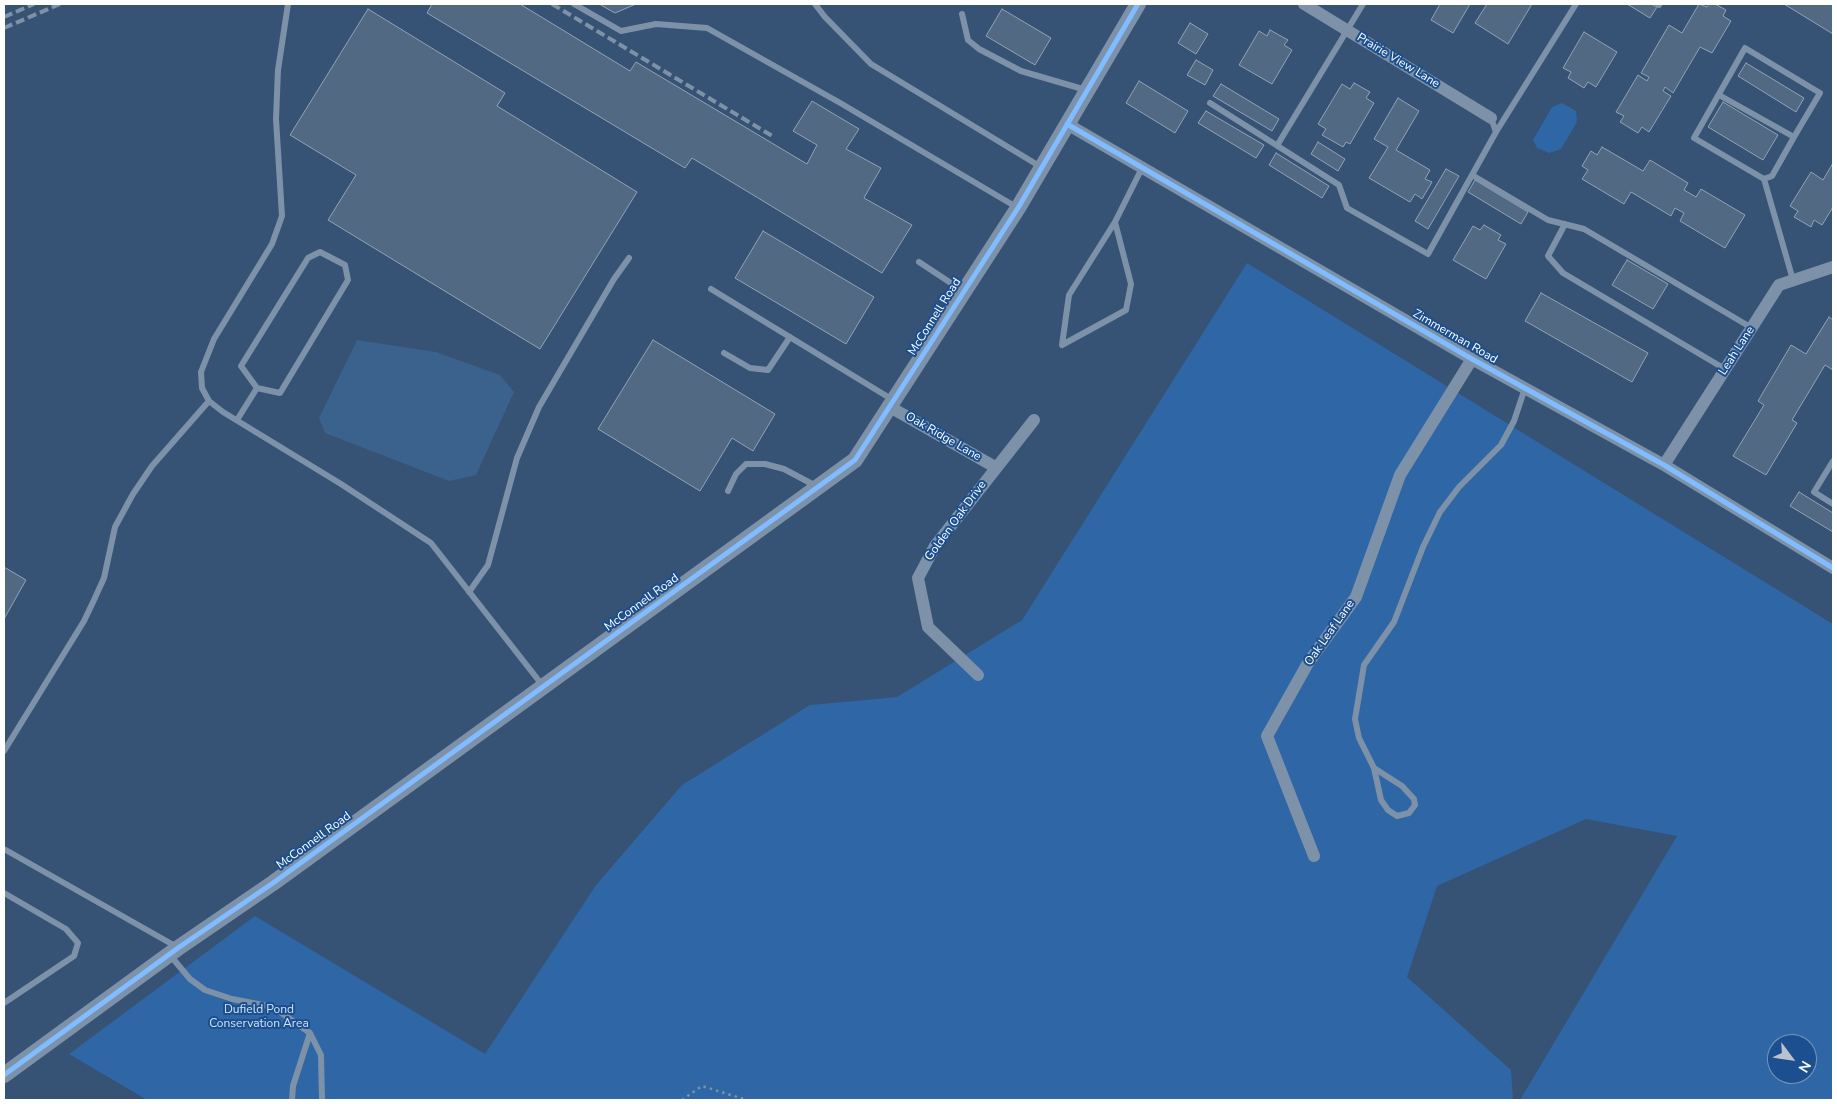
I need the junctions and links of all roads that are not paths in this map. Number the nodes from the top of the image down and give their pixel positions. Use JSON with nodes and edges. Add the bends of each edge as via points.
{"nodes":[{"id":1,"x":288,"y":4,"type":"edge"},
{"id":2,"x":574,"y":4,"type":"edge"},
{"id":3,"x":815,"y":4,"type":"edge"},
{"id":4,"x":1138,"y":4,"type":"edge"},
{"id":5,"x":1362,"y":4,"type":"edge"},
{"id":6,"x":1576,"y":4,"type":"edge"},
{"id":7,"x":1313,"y":6,"type":"edge"},
{"id":8,"x":962,"y":14,"type":"dead end"},
{"id":9,"x":1346,"y":30,"type":"junction"},
{"id":10,"x":1088,"y":90,"type":"junction"},
{"id":11,"x":1719,"y":95,"type":"junction"},
{"id":12,"x":1210,"y":103,"type":"dead end"},
{"id":13,"x":1491,"y":118,"type":"joint"},
{"id":14,"x":1067,"y":124,"type":"junction"},
{"id":15,"x":1496,"y":132,"type":"junction"},
{"id":16,"x":1794,"y":137,"type":"junction"},
{"id":17,"x":1278,"y":144,"type":"junction"},
{"id":18,"x":1042,"y":168,"type":"junction"},
{"id":19,"x":1142,"y":168,"type":"junction"},
{"id":20,"x":1472,"y":175,"type":"junction"},
{"id":21,"x":1764,"y":179,"type":"junction"},
{"id":22,"x":1018,"y":208,"type":"junction"},
{"id":23,"x":1115,"y":222,"type":"junction"},
{"id":24,"x":1565,"y":224,"type":"junction"},
{"id":25,"x":629,"y":258,"type":"dead end"},
{"id":26,"x":919,"y":262,"type":"dead end"},
{"id":27,"x":1833,"y":267,"type":"edge"},
{"id":28,"x":1793,"y":280,"type":"junction"},
{"id":29,"x":711,"y":289,"type":"dead end"},
{"id":30,"x":963,"y":291,"type":"junction"},
{"id":31,"x":1752,"y":328,"type":"junction"},
{"id":32,"x":790,"y":337,"type":"junction"},
{"id":33,"x":724,"y":353,"type":"dead end"},
{"id":34,"x":1472,"y":359,"type":"junction"},
{"id":35,"x":1725,"y":369,"type":"junction"},
{"id":36,"x":257,"y":388,"type":"junction"},
{"id":37,"x":1525,"y":388,"type":"junction"},
{"id":38,"x":209,"y":401,"type":"junction"},
{"id":39,"x":892,"y":404,"type":"junction"},
{"id":40,"x":236,"y":420,"type":"junction"},
{"id":41,"x":1034,"y":420,"type":"dead end"},
{"id":42,"x":1833,"y":461,"type":"edge"},
{"id":43,"x":1664,"y":465,"type":"junction"},
{"id":44,"x":995,"y":468,"type":"junction"},
{"id":45,"x":817,"y":487,"type":"junction"},
{"id":46,"x":728,"y":490,"type":"dead end"},
{"id":47,"x":1833,"y":504,"type":"edge"},
{"id":48,"x":1833,"y":568,"type":"edge"},
{"id":49,"x":469,"y":592,"type":"junction"},
{"id":50,"x":978,"y":675,"type":"dead end"},
{"id":51,"x":543,"y":687,"type":"junction"},
{"id":52,"x":4,"y":751,"type":"edge"},
{"id":53,"x":1374,"y":768,"type":"junction"},
{"id":54,"x":4,"y":849,"type":"edge"},
{"id":55,"x":1314,"y":856,"type":"dead end"},
{"id":56,"x":4,"y":892,"type":"edge"},
{"id":57,"x":174,"y":951,"type":"junction"},
{"id":58,"x":4,"y":1003,"type":"edge"},
{"id":59,"x":310,"y":1033,"type":"junction"},
{"id":60,"x":4,"y":1074,"type":"edge"},
{"id":61,"x":292,"y":1100,"type":"edge"},
{"id":62,"x":322,"y":1100,"type":"edge"}],
"edges":[{"from":1,"to":38,"type":"lane","via":[[278,70],[276,119],[282,216],[272,244],[214,339],[201,372],[202,388]]},
{"from":2,"to":22,"type":"lane","via":[[621,32],[656,24],[707,28]]},
{"from":3,"to":18,"type":"lane","via":[[871,64]]},
{"from":4,"to":10,"type":"street","name":"McConnell Road"},
{"from":5,"to":9,"type":"lane"},
{"from":6,"to":15,"type":"lane"},
{"from":7,"to":9,"type":"street","name":"Prairie View Lane"},
{"from":8,"to":10,"type":"lane","via":[[968,40],[979,49],[1021,71]]},
{"from":9,"to":13,"type":"street","name":"Prairie View Lane"},
{"from":9,"to":17,"type":"lane"},
{"from":10,"to":14,"type":"street","name":"McConnell Road"},
{"from":11,"to":16,"type":"lane"},
{"from":11,"to":16,"type":"lane","via":[[1745,48],[1820,93]]},
{"from":11,"to":21,"type":"lane","via":[[1694,138]]},
{"from":12,"to":17,"type":"lane"},
{"from":13,"to":15,"type":"lane"},
{"from":14,"to":18,"type":"street","name":"McConnell Road"},
{"from":14,"to":19,"type":"street","name":"Zimmerman Road"},
{"from":15,"to":20,"type":"lane"},
{"from":16,"to":21,"type":"lane","via":[[1772,176]]},
{"from":17,"to":20,"type":"lane","via":[[1339,185],[1347,208],[1428,254]]},
{"from":18,"to":22,"type":"street","name":"McConnell Road"},
{"from":19,"to":23,"type":"lane"},
{"from":19,"to":34,"type":"street","name":"Zimmerman Road"},
{"from":20,"to":24,"type":"lane","via":[[1548,220]]},
{"from":21,"to":28,"type":"lane"},
{"from":22,"to":30,"type":"street","name":"McConnell Road"},
{"from":23,"to":23,"type":"lane","via":[[1069,295],[1062,345],[1126,310],[1132,284]]},
{"from":24,"to":31,"type":"lane","via":[[1584,229]]},
{"from":24,"to":35,"type":"lane","via":[[1548,256],[1563,273]]},
{"from":25,"to":49,"type":"lane","via":[[539,407],[517,458],[488,565]]},
{"from":26,"to":30,"type":"lane"},
{"from":27,"to":28,"type":"street","name":"Leah Lane"},
{"from":28,"to":31,"type":"street","name":"Leah Lane","via":[[1779,285]]},
{"from":29,"to":32,"type":"lane"},
{"from":30,"to":39,"type":"street","name":"McConnell Road"},
{"from":31,"to":35,"type":"street","name":"Leah Lane"},
{"from":32,"to":33,"type":"lane","via":[[768,370],[750,368]]},
{"from":32,"to":39,"type":"lane"},
{"from":34,"to":37,"type":"street","name":"Zimmerman Road"},
{"from":34,"to":55,"type":"street","name":"Oak Leaf Lane","via":[[1400,476],[1356,597],[1308,663],[1267,736]]},
{"from":35,"to":43,"type":"street","name":"Leah Lane"},
{"from":36,"to":36,"type":"lane","via":[[280,393],[348,280],[345,265],[320,252],[308,258],[241,366]]},
{"from":36,"to":40,"type":"lane"},
{"from":37,"to":43,"type":"street","name":"Zimmerman Road"},
{"from":37,"to":53,"type":"lane","via":[[1514,421],[1500,445],[1459,487],[1440,512],[1394,622],[1364,665],[1355,719],[1362,745]]},
{"from":38,"to":40,"type":"lane"},
{"from":38,"to":52,"type":"lane","via":[[152,466],[133,494],[115,527],[104,578],[91,607]]},
{"from":39,"to":44,"type":"street","name":"Oak Ridge Lane"},
{"from":39,"to":45,"type":"street","name":"McConnell Road","via":[[854,460]]},
{"from":40,"to":49,"type":"lane","via":[[431,543]]},
{"from":41,"to":44,"type":"street","name":"Golden Oak Drive"},
{"from":42,"to":47,"type":"lane","via":[[1814,492]]},
{"from":43,"to":48,"type":"street","name":"Zimmerman Road"},
{"from":44,"to":50,"type":"street","name":"Golden Oak Drive","via":[[935,546],[918,578],[928,627]]},
{"from":45,"to":46,"type":"lane","via":[[784,469],[746,464],[736,474]]},
{"from":45,"to":51,"type":"street","name":"McConnell Road"},
{"from":49,"to":51,"type":"lane"},
{"from":51,"to":57,"type":"street","name":"McConnell Road"},
{"from":53,"to":53,"type":"lane","via":[[1381,800],[1388,810],[1397,816],[1409,813],[1415,805],[1414,799],[1402,786]]},
{"from":54,"to":57,"type":"lane"},
{"from":56,"to":58,"type":"lane","via":[[66,929],[78,943],[74,956]]},
{"from":57,"to":59,"type":"lane","via":[[190,980],[205,990],[274,1007]]},
{"from":57,"to":60,"type":"street","name":"McConnell Road"},
{"from":59,"to":61,"type":"lane","via":[[293,1086]]},
{"from":59,"to":62,"type":"lane","via":[[321,1055]]}]}
